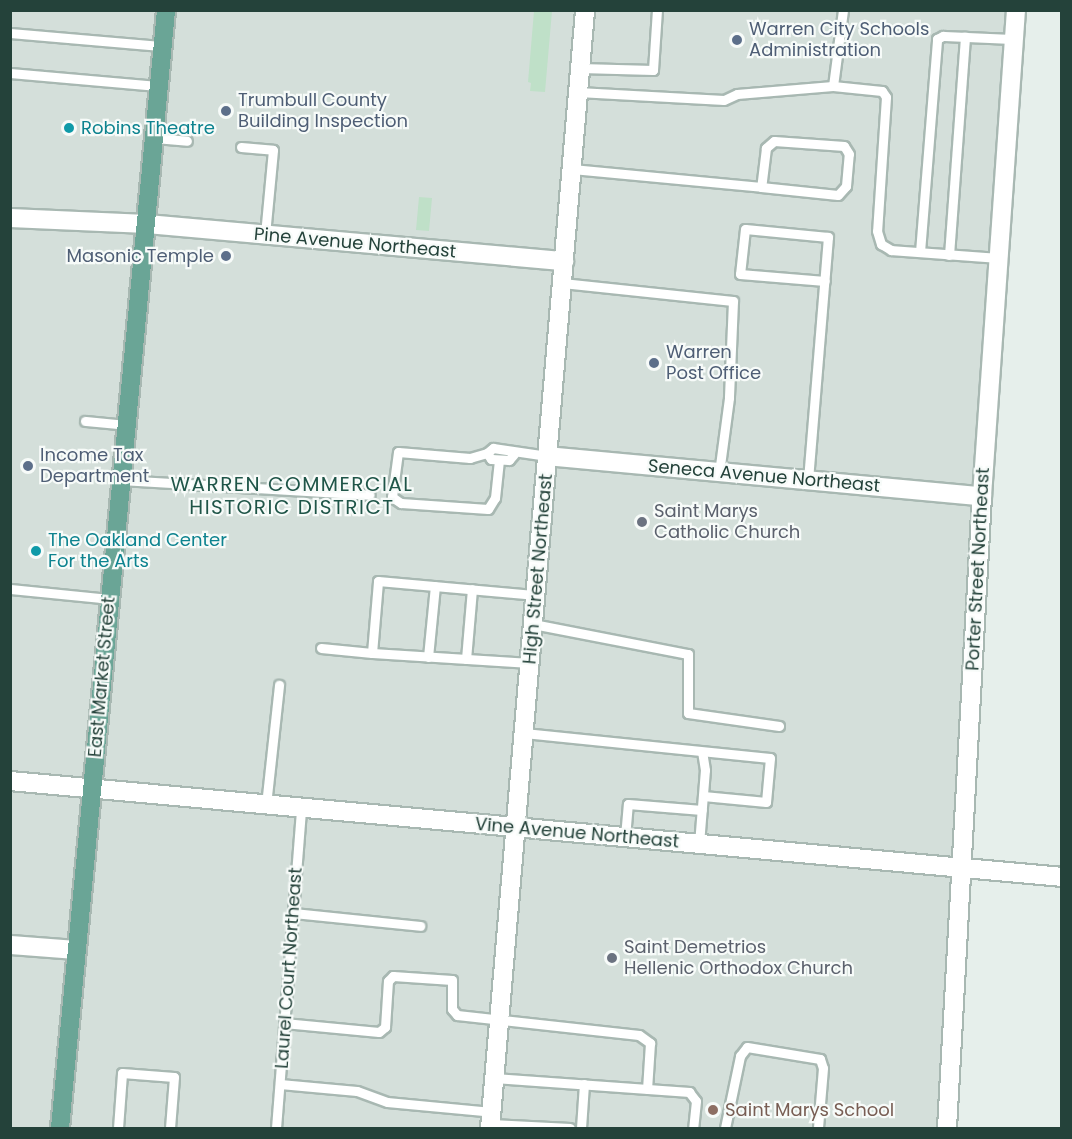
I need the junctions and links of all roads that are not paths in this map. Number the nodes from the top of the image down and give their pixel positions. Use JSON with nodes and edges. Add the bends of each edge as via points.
{"nodes":[{"id":1,"x":166,"y":10,"type":"edge"},
{"id":2,"x":585,"y":10,"type":"edge"},
{"id":3,"x":657,"y":10,"type":"edge"},
{"id":4,"x":843,"y":10,"type":"edge"},
{"id":5,"x":1016,"y":10,"type":"edge"},
{"id":6,"x":10,"y":33,"type":"edge"},
{"id":7,"x":965,"y":37,"type":"junction"},
{"id":8,"x":1013,"y":39,"type":"junction"},
{"id":9,"x":163,"y":46,"type":"junction"},
{"id":10,"x":580,"y":68,"type":"junction"},
{"id":11,"x":10,"y":73,"type":"edge"},
{"id":12,"x":160,"y":86,"type":"junction"},
{"id":13,"x":833,"y":86,"type":"junction"},
{"id":14,"x":579,"y":92,"type":"junction"},
{"id":15,"x":155,"y":138,"type":"junction"},
{"id":16,"x":187,"y":141,"type":"dead end"},
{"id":17,"x":241,"y":147,"type":"dead end"},
{"id":18,"x":572,"y":169,"type":"junction"},
{"id":19,"x":761,"y":187,"type":"junction"},
{"id":20,"x":10,"y":218,"type":"edge"},
{"id":21,"x":147,"y":224,"type":"junction"},
{"id":22,"x":265,"y":235,"type":"junction"},
{"id":23,"x":920,"y":252,"type":"junction"},
{"id":24,"x":949,"y":255,"type":"junction"},
{"id":25,"x":998,"y":258,"type":"junction"},
{"id":26,"x":564,"y":261,"type":"junction"},
{"id":27,"x":825,"y":281,"type":"junction"},
{"id":28,"x":562,"y":283,"type":"junction"},
{"id":29,"x":85,"y":421,"type":"dead end"},
{"id":30,"x":127,"y":425,"type":"junction"},
{"id":31,"x":487,"y":453,"type":"junction"},
{"id":32,"x":514,"y":454,"type":"junction"},
{"id":33,"x":547,"y":456,"type":"junction"},
{"id":34,"x":499,"y":460,"type":"junction"},
{"id":35,"x":719,"y":473,"type":"junction"},
{"id":36,"x":121,"y":480,"type":"junction"},
{"id":37,"x":807,"y":480,"type":"junction"},
{"id":38,"x":370,"y":495,"type":"dead end"},
{"id":39,"x":982,"y":496,"type":"junction"},
{"id":40,"x":435,"y":586,"type":"junction"},
{"id":41,"x":10,"y":589,"type":"edge"},
{"id":42,"x":472,"y":590,"type":"junction"},
{"id":43,"x":536,"y":595,"type":"junction"},
{"id":44,"x":110,"y":599,"type":"junction"},
{"id":45,"x":533,"y":624,"type":"junction"},
{"id":46,"x":321,"y":648,"type":"dead end"},
{"id":47,"x":372,"y":653,"type":"junction"},
{"id":48,"x":428,"y":657,"type":"junction"},
{"id":49,"x":466,"y":659,"type":"junction"},
{"id":50,"x":530,"y":663,"type":"junction"},
{"id":51,"x":279,"y":685,"type":"dead end"},
{"id":52,"x":779,"y":726,"type":"dead end"},
{"id":53,"x":524,"y":733,"type":"junction"},
{"id":54,"x":702,"y":752,"type":"junction"},
{"id":55,"x":10,"y":782,"type":"edge"},
{"id":56,"x":92,"y":789,"type":"junction"},
{"id":57,"x":703,"y":796,"type":"junction"},
{"id":58,"x":267,"y":805,"type":"junction"},
{"id":59,"x":301,"y":808,"type":"junction"},
{"id":60,"x":702,"y":810,"type":"junction"},
{"id":61,"x":516,"y":828,"type":"junction"},
{"id":62,"x":625,"y":837,"type":"junction"},
{"id":63,"x":699,"y":844,"type":"junction"},
{"id":64,"x":962,"y":867,"type":"junction"},
{"id":65,"x":1062,"y":877,"type":"edge"},
{"id":66,"x":293,"y":914,"type":"junction"},
{"id":67,"x":420,"y":926,"type":"dead end"},
{"id":68,"x":10,"y":945,"type":"edge"},
{"id":69,"x":77,"y":950,"type":"junction"},
{"id":70,"x":499,"y":1022,"type":"junction"},
{"id":71,"x":284,"y":1023,"type":"junction"},
{"id":72,"x":494,"y":1078,"type":"junction"},
{"id":73,"x":280,"y":1084,"type":"junction"},
{"id":74,"x":584,"y":1084,"type":"junction"},
{"id":75,"x":647,"y":1089,"type":"junction"},
{"id":76,"x":491,"y":1121,"type":"edge"},
{"id":77,"x":60,"y":1128,"type":"edge"},
{"id":78,"x":118,"y":1128,"type":"edge"},
{"id":79,"x":170,"y":1128,"type":"edge"},
{"id":80,"x":276,"y":1128,"type":"edge"},
{"id":81,"x":570,"y":1128,"type":"edge"},
{"id":82,"x":581,"y":1128,"type":"edge"},
{"id":83,"x":693,"y":1128,"type":"edge"},
{"id":84,"x":725,"y":1128,"type":"edge"},
{"id":85,"x":818,"y":1128,"type":"edge"},
{"id":86,"x":946,"y":1128,"type":"edge"}],
"edges":[{"from":1,"to":9,"type":"main road","name":"East Market Street"},
{"from":2,"to":10,"type":"street","name":"High Street Northeast"},
{"from":3,"to":10,"type":"lane","via":[[653,70]]},
{"from":4,"to":13,"type":"lane"},
{"from":5,"to":8,"type":"street","name":"Porter Street Northeast"},
{"from":6,"to":9,"type":"lane"},
{"from":7,"to":8,"type":"lane"},
{"from":7,"to":23,"type":"lane","via":[[937,39]]},
{"from":7,"to":24,"type":"lane"},
{"from":8,"to":25,"type":"street","name":"Porter Street Northeast"},
{"from":9,"to":12,"type":"main road","name":"East Market Street"},
{"from":10,"to":14,"type":"street","name":"High Street Northeast"},
{"from":11,"to":12,"type":"lane"},
{"from":12,"to":15,"type":"main road","name":"East Market Street"},
{"from":13,"to":14,"type":"lane","via":[[737,94],[724,100]]},
{"from":13,"to":23,"type":"lane","via":[[877,89],[886,96],[877,231],[881,244],[891,250]]},
{"from":14,"to":18,"type":"street","name":"High Street Northeast"},
{"from":15,"to":16,"type":"lane"},
{"from":15,"to":21,"type":"main road","name":"East Market Street"},
{"from":17,"to":22,"type":"lane","via":[[273,150]]},
{"from":18,"to":19,"type":"lane"},
{"from":18,"to":26,"type":"street","name":"High Street Northeast"},
{"from":19,"to":19,"type":"lane","via":[[838,195],[846,186],[849,154],[844,146],[774,141],[765,148]]},
{"from":20,"to":21,"type":"street","name":"Pine Avenue Northeast"},
{"from":21,"to":22,"type":"street","name":"Pine Avenue Northeast"},
{"from":21,"to":30,"type":"main road","name":"East Market Street"},
{"from":22,"to":26,"type":"street","name":"Pine Avenue Northeast"},
{"from":23,"to":24,"type":"lane"},
{"from":24,"to":25,"type":"lane"},
{"from":25,"to":39,"type":"street","name":"Porter Street Northeast"},
{"from":26,"to":28,"type":"street","name":"High Street Northeast"},
{"from":27,"to":27,"type":"lane","via":[[828,237],[745,229],[740,274]]},
{"from":27,"to":37,"type":"lane"},
{"from":28,"to":33,"type":"street","name":"High Street Northeast"},
{"from":28,"to":35,"type":"lane","via":[[733,302],[729,398]]},
{"from":29,"to":30,"type":"lane"},
{"from":30,"to":36,"type":"main road","name":"East Market Street"},
{"from":31,"to":32,"type":"lane","via":[[493,447],[510,449]]},
{"from":31,"to":34,"type":"lane","via":[[491,459]]},
{"from":31,"to":34,"type":"lane","via":[[470,458],[398,452],[392,496],[402,503],[488,509],[495,498]]},
{"from":32,"to":33,"type":"lane"},
{"from":32,"to":34,"type":"lane","via":[[510,460]]},
{"from":33,"to":35,"type":"street","name":"Seneca Avenue Northeast"},
{"from":33,"to":43,"type":"street","name":"High Street Northeast"},
{"from":35,"to":37,"type":"street","name":"Seneca Avenue Northeast"},
{"from":36,"to":38,"type":"lane"},
{"from":36,"to":44,"type":"main road","name":"East Market Street"},
{"from":37,"to":39,"type":"street","name":"Seneca Avenue Northeast"},
{"from":39,"to":64,"type":"street","name":"Porter Street Northeast"},
{"from":40,"to":42,"type":"lane"},
{"from":40,"to":47,"type":"lane","via":[[378,581]]},
{"from":40,"to":48,"type":"lane"},
{"from":41,"to":44,"type":"lane"},
{"from":42,"to":43,"type":"lane"},
{"from":42,"to":49,"type":"lane"},
{"from":43,"to":45,"type":"street","name":"High Street Northeast"},
{"from":44,"to":56,"type":"main road","name":"East Market Street"},
{"from":45,"to":50,"type":"street","name":"High Street Northeast"},
{"from":45,"to":52,"type":"lane","via":[[688,654],[688,713]]},
{"from":46,"to":47,"type":"lane"},
{"from":47,"to":48,"type":"lane"},
{"from":48,"to":49,"type":"lane"},
{"from":49,"to":50,"type":"lane"},
{"from":50,"to":53,"type":"street","name":"High Street Northeast"},
{"from":51,"to":58,"type":"lane"},
{"from":53,"to":54,"type":"lane"},
{"from":53,"to":61,"type":"street","name":"High Street Northeast"},
{"from":54,"to":57,"type":"lane"},
{"from":54,"to":57,"type":"lane","via":[[770,758],[766,802]]},
{"from":55,"to":56,"type":"street","name":"Vine Avenue Northeast"},
{"from":56,"to":58,"type":"street","name":"Vine Avenue Northeast"},
{"from":56,"to":69,"type":"main road","name":"East Market Street"},
{"from":57,"to":60,"type":"lane"},
{"from":58,"to":59,"type":"street","name":"Vine Avenue Northeast"},
{"from":59,"to":61,"type":"street","name":"Vine Avenue Northeast"},
{"from":59,"to":66,"type":"lane","name":"Laurel Court Northeast"},
{"from":60,"to":62,"type":"lane","via":[[628,804]]},
{"from":60,"to":63,"type":"lane"},
{"from":61,"to":62,"type":"street","name":"Vine Avenue Northeast"},
{"from":61,"to":70,"type":"street","name":"High Street Northeast"},
{"from":62,"to":63,"type":"street","name":"Vine Avenue Northeast"},
{"from":63,"to":64,"type":"street","name":"Vine Avenue Northeast"},
{"from":64,"to":65,"type":"street","name":"Vine Avenue Northeast"},
{"from":64,"to":86,"type":"street","name":"Porter Street Northeast"},
{"from":66,"to":67,"type":"lane"},
{"from":66,"to":71,"type":"lane","name":"Laurel Court Northeast"},
{"from":68,"to":69,"type":"street"},
{"from":69,"to":77,"type":"main road","name":"East Market Street"},
{"from":70,"to":71,"type":"lane","via":[[457,1015],[453,1010],[452,980],[398,974],[388,981],[385,1027],[380,1032]]},
{"from":70,"to":72,"type":"street","name":"High Street Northeast"},
{"from":70,"to":75,"type":"lane","via":[[639,1035],[650,1043]]},
{"from":71,"to":73,"type":"lane","name":"Laurel Court Northeast"},
{"from":72,"to":74,"type":"lane"},
{"from":72,"to":76,"type":"street","name":"High Street Northeast"},
{"from":73,"to":76,"type":"lane","via":[[357,1091],[387,1102]]},
{"from":73,"to":80,"type":"lane","name":"Laurel Court Northeast"},
{"from":74,"to":75,"type":"lane"},
{"from":74,"to":82,"type":"lane"},
{"from":75,"to":83,"type":"lane","via":[[690,1092],[696,1101]]},
{"from":76,"to":81,"type":"lane"},
{"from":78,"to":79,"type":"lane","via":[[122,1073],[174,1077]]},
{"from":84,"to":85,"type":"lane","via":[[736,1074],[747,1047],[820,1059],[823,1068]]}]}
